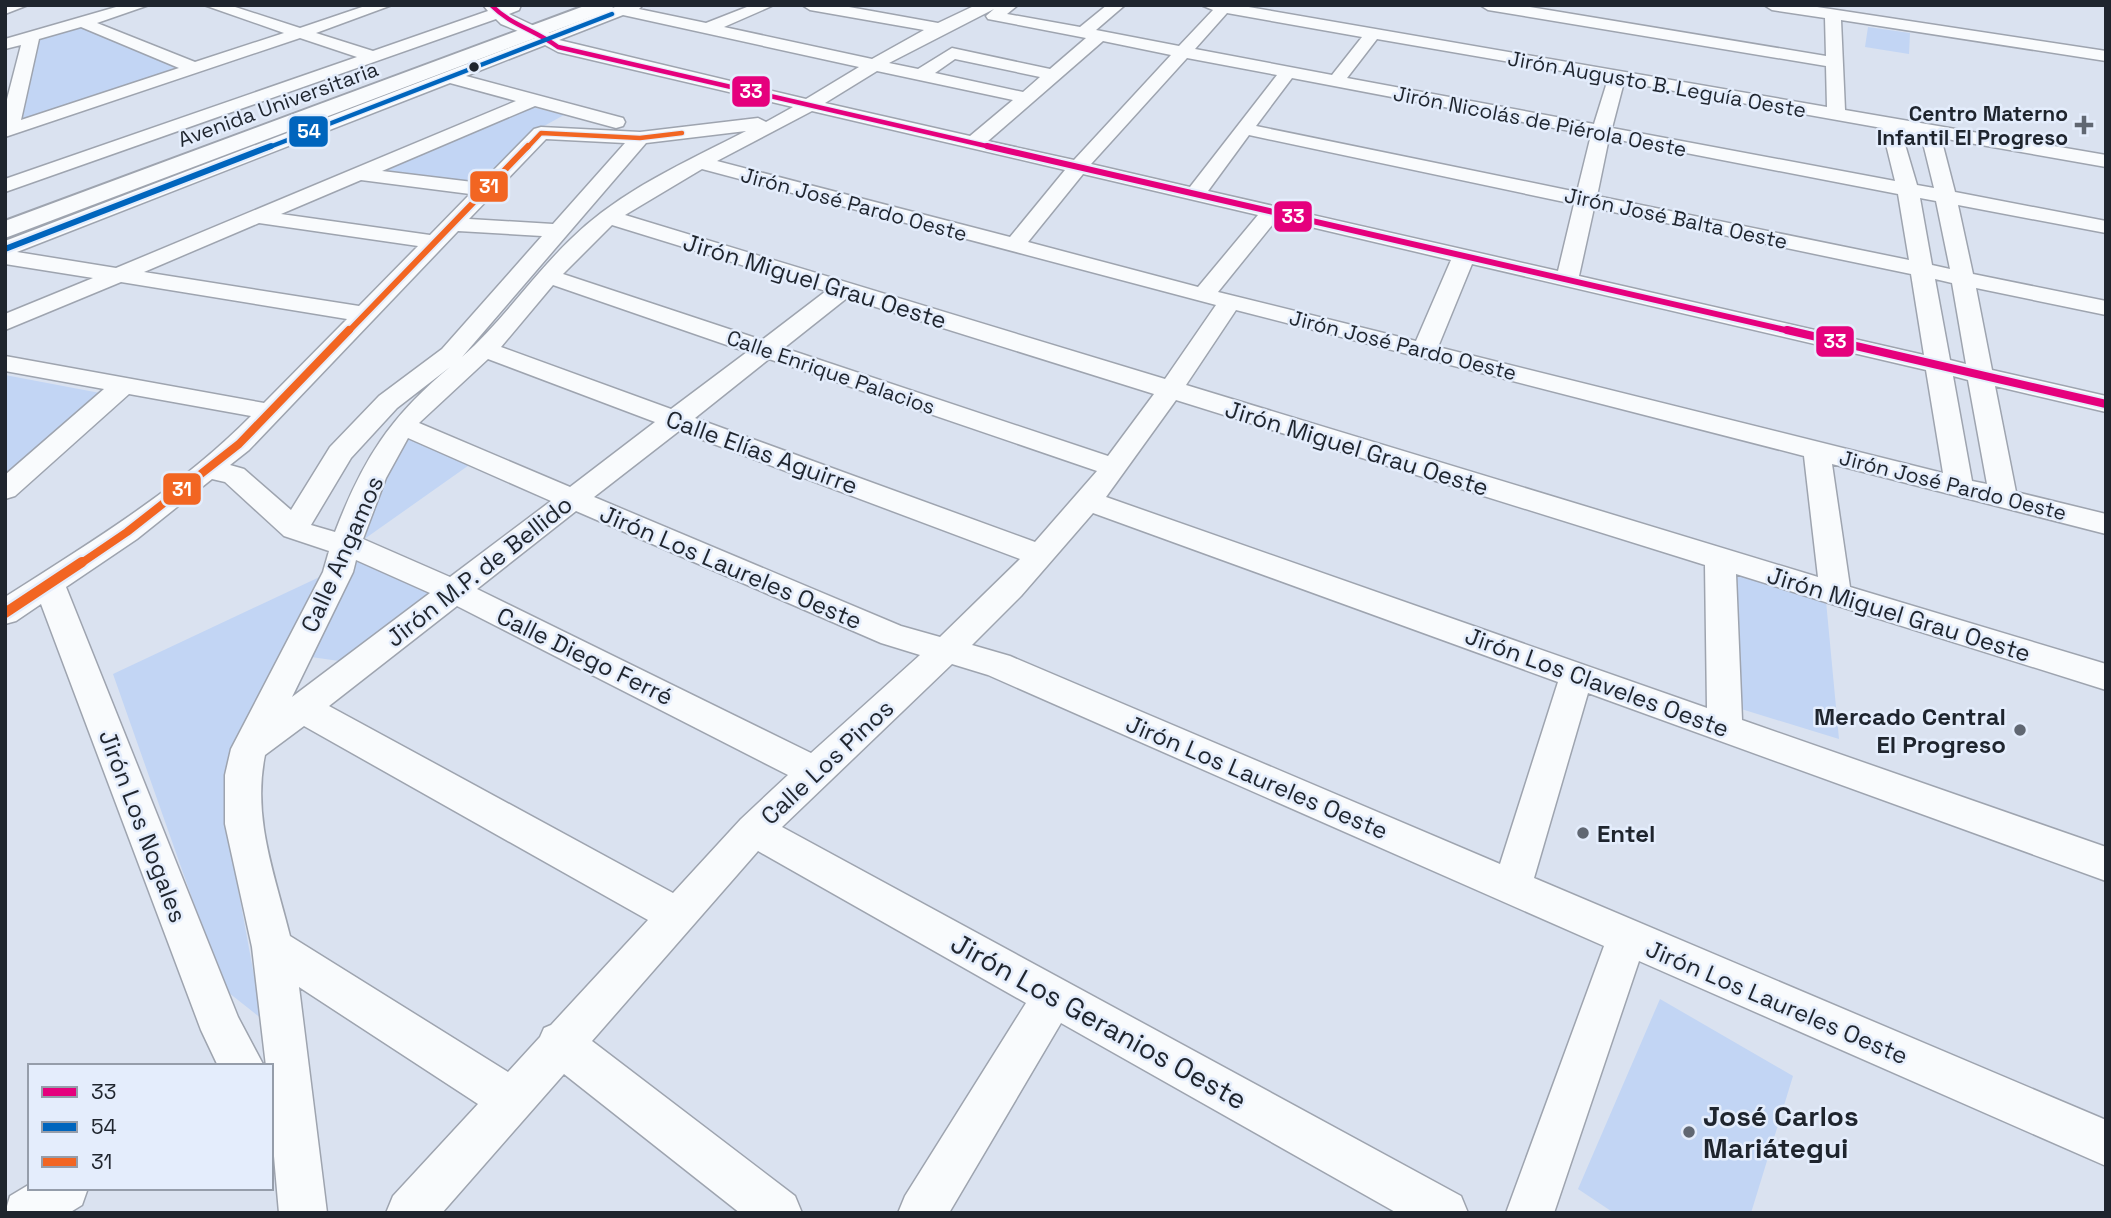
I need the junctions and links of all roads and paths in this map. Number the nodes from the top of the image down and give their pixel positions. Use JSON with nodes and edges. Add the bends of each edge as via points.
{"nodes":[{"id":1,"x":20,"y":5,"type":"edge"},
{"id":2,"x":141,"y":5,"type":"edge"},
{"id":3,"x":212,"y":5,"type":"edge"},
{"id":4,"x":550,"y":5,"type":"edge"},
{"id":5,"x":765,"y":5,"type":"edge"},
{"id":6,"x":810,"y":5,"type":"edge"},
{"id":7,"x":990,"y":5,"type":"edge"},
{"id":8,"x":1010,"y":5,"type":"edge"},
{"id":9,"x":1117,"y":5,"type":"edge"},
{"id":10,"x":1339,"y":5,"type":"edge"},
{"id":11,"x":1488,"y":5,"type":"edge"},
{"id":12,"x":1772,"y":5,"type":"edge"},
{"id":13,"x":379,"y":6,"type":"edge"},
{"id":14,"x":1220,"y":6,"type":"edge"},
{"id":15,"x":621,"y":7,"type":"edge"},
{"id":16,"x":5,"y":9,"type":"edge"},
{"id":17,"x":504,"y":11,"type":"edge"},
{"id":18,"x":1833,"y":15,"type":"junction"},
{"id":19,"x":1577,"y":18,"type":"edge"},
{"id":20,"x":82,"y":22,"type":"junction"},
{"id":21,"x":1322,"y":25,"type":"junction"},
{"id":22,"x":706,"y":29,"type":"junction"},
{"id":23,"x":940,"y":29,"type":"junction"},
{"id":24,"x":300,"y":33,"type":"junction"},
{"id":25,"x":1373,"y":34,"type":"junction"},
{"id":26,"x":542,"y":35,"type":"junction"},
{"id":27,"x":1090,"y":36,"type":"junction"},
{"id":28,"x":31,"y":37,"type":"junction"},
{"id":29,"x":5,"y":44,"type":"edge"},
{"id":30,"x":1181,"y":53,"type":"junction"},
{"id":31,"x":2106,"y":56,"type":"edge"},
{"id":32,"x":375,"y":57,"type":"junction"},
{"id":33,"x":1835,"y":62,"type":"junction"},
{"id":34,"x":873,"y":64,"type":"junction"},
{"id":35,"x":195,"y":68,"type":"junction"},
{"id":36,"x":1287,"y":74,"type":"junction"},
{"id":37,"x":921,"y":75,"type":"junction"},
{"id":38,"x":1054,"y":75,"type":"junction"},
{"id":39,"x":1617,"y":76,"type":"junction"},
{"id":40,"x":448,"y":77,"type":"junction"},
{"id":41,"x":1335,"y":82,"type":"junction"},
{"id":42,"x":1027,"y":98,"type":"junction"},
{"id":43,"x":531,"y":101,"type":"junction"},
{"id":44,"x":798,"y":111,"type":"junction"},
{"id":45,"x":1836,"y":115,"type":"junction"},
{"id":46,"x":1890,"y":124,"type":"junction"},
{"id":47,"x":1245,"y":129,"type":"junction"},
{"id":48,"x":7,"y":130,"type":"edge"},
{"id":49,"x":1930,"y":131,"type":"junction"},
{"id":50,"x":1601,"y":132,"type":"junction"},
{"id":51,"x":682,"y":133,"type":"junction"},
{"id":52,"x":640,"y":138,"type":"junction"},
{"id":53,"x":973,"y":144,"type":"junction"},
{"id":54,"x":2106,"y":161,"type":"edge"},
{"id":55,"x":702,"y":163,"type":"junction"},
{"id":56,"x":1078,"y":167,"type":"junction"},
{"id":57,"x":357,"y":174,"type":"junction"},
{"id":58,"x":5,"y":186,"type":"edge"},
{"id":59,"x":485,"y":190,"type":"junction"},
{"id":60,"x":1908,"y":190,"type":"junction"},
{"id":61,"x":1195,"y":194,"type":"junction"},
{"id":62,"x":1947,"y":198,"type":"junction"},
{"id":63,"x":1585,"y":199,"type":"junction"},
{"id":64,"x":5,"y":203,"type":"edge"},
{"id":65,"x":1272,"y":212,"type":"junction"},
{"id":66,"x":257,"y":217,"type":"junction"},
{"id":67,"x":609,"y":217,"type":"junction"},
{"id":68,"x":2106,"y":228,"type":"edge"},
{"id":69,"x":5,"y":230,"type":"edge"},
{"id":70,"x":558,"y":231,"type":"junction"},
{"id":71,"x":442,"y":233,"type":"junction"},
{"id":72,"x":1014,"y":246,"type":"junction"},
{"id":73,"x":5,"y":248,"type":"edge"},
{"id":74,"x":1464,"y":256,"type":"junction"},
{"id":75,"x":5,"y":257,"type":"edge"},
{"id":76,"x":1921,"y":269,"type":"junction"},
{"id":77,"x":120,"y":275,"type":"junction"},
{"id":78,"x":551,"y":277,"type":"junction"},
{"id":79,"x":1963,"y":277,"type":"junction"},
{"id":80,"x":1567,"y":280,"type":"junction"},
{"id":81,"x":843,"y":290,"type":"junction"},
{"id":82,"x":1216,"y":298,"type":"junction"},
{"id":83,"x":2106,"y":307,"type":"edge"},
{"id":84,"x":363,"y":314,"type":"junction"},
{"id":85,"x":5,"y":323,"type":"edge"},
{"id":86,"x":486,"y":350,"type":"junction"},
{"id":87,"x":766,"y":350,"type":"junction"},
{"id":88,"x":1424,"y":350,"type":"junction"},
{"id":89,"x":5,"y":363,"type":"edge"},
{"id":90,"x":1937,"y":366,"type":"junction"},
{"id":91,"x":1978,"y":375,"type":"junction"},
{"id":92,"x":124,"y":385,"type":"junction"},
{"id":93,"x":1170,"y":390,"type":"junction"},
{"id":94,"x":2106,"y":404,"type":"edge"},
{"id":95,"x":270,"y":412,"type":"junction"},
{"id":96,"x":675,"y":420,"type":"junction"},
{"id":97,"x":402,"y":426,"type":"junction"},
{"id":98,"x":1817,"y":451,"type":"junction"},
{"id":99,"x":1112,"y":467,"type":"junction"},
{"id":100,"x":209,"y":470,"type":"junction"},
{"id":101,"x":1959,"y":486,"type":"junction"},
{"id":102,"x":5,"y":490,"type":"edge"},
{"id":103,"x":2003,"y":496,"type":"junction"},
{"id":104,"x":572,"y":499,"type":"junction"},
{"id":105,"x":1088,"y":500,"type":"junction"},
{"id":106,"x":2106,"y":524,"type":"edge"},
{"id":107,"x":294,"y":529,"type":"junction"},
{"id":108,"x":345,"y":544,"type":"junction"},
{"id":109,"x":1039,"y":555,"type":"junction"},
{"id":110,"x":1720,"y":559,"type":"junction"},
{"id":111,"x":49,"y":584,"type":"junction"},
{"id":112,"x":454,"y":591,"type":"junction"},
{"id":113,"x":1836,"y":596,"type":"junction"},
{"id":114,"x":5,"y":613,"type":"edge"},
{"id":115,"x":946,"y":652,"type":"junction"},
{"id":116,"x":1577,"y":675,"type":"junction"},
{"id":117,"x":2106,"y":677,"type":"edge"},
{"id":118,"x":302,"y":708,"type":"junction"},
{"id":119,"x":1726,"y":728,"type":"junction"},
{"id":120,"x":249,"y":749,"type":"junction"},
{"id":121,"x":814,"y":771,"type":"junction"},
{"id":122,"x":754,"y":830,"type":"junction"},
{"id":123,"x":2106,"y":864,"type":"edge"},
{"id":124,"x":1512,"y":887,"type":"junction"},
{"id":125,"x":676,"y":915,"type":"junction"},
{"id":126,"x":1627,"y":938,"type":"junction"},
{"id":127,"x":272,"y":947,"type":"junction"},
{"id":128,"x":1054,"y":996,"type":"junction"},
{"id":129,"x":559,"y":1043,"type":"junction"},
{"id":130,"x":241,"y":1064,"type":"edge"},
{"id":131,"x":510,"y":1099,"type":"junction"},
{"id":132,"x":273,"y":1123,"type":"edge"},
{"id":133,"x":2106,"y":1143,"type":"edge"},
{"id":134,"x":298,"y":1167,"type":"junction"},
{"id":135,"x":62,"y":1190,"type":"edge"},
{"id":136,"x":27,"y":1213,"type":"edge"},
{"id":137,"x":303,"y":1213,"type":"edge"},
{"id":138,"x":410,"y":1213,"type":"edge"},
{"id":139,"x":778,"y":1213,"type":"edge"},
{"id":140,"x":922,"y":1213,"type":"edge"},
{"id":141,"x":1444,"y":1213,"type":"edge"},
{"id":142,"x":1530,"y":1213,"type":"edge"}],
"edges":[{"from":1,"to":16,"type":"street"},
{"from":2,"to":20,"type":"street"},
{"from":3,"to":24,"type":"street"},
{"from":4,"to":17,"type":"main road","name":"Avenida Universitaria"},
{"from":5,"to":22,"type":"street"},
{"from":6,"to":23,"type":"street"},
{"from":7,"to":23,"type":"street","name":"Calle Angamos"},
{"from":8,"to":27,"type":"street","name":"Jirón Nicolás de Piérola Oeste","via":[[994,16]]},
{"from":9,"to":27,"type":"street"},
{"from":10,"to":21,"type":"street"},
{"from":11,"to":19,"type":"street"},
{"from":12,"to":18,"type":"street"},
{"from":13,"to":24,"type":"street"},
{"from":14,"to":21,"type":"street","name":"Jirón Augusto B. Leguía Oeste"},
{"from":14,"to":30,"type":"street"},
{"from":15,"to":22,"type":"street"},
{"from":15,"to":26,"type":"main road","name":"Avenida Universitaria"},
{"from":17,"to":26,"type":"street"},
{"from":17,"to":32,"type":"street","name":"Avenida Universitaria"},
{"from":17,"to":64,"type":"main road","name":"Avenida Universitaria"},
{"from":18,"to":31,"type":"street"},
{"from":18,"to":33,"type":"street"},
{"from":19,"to":33,"type":"street"},
{"from":20,"to":28,"type":"street"},
{"from":20,"to":35,"type":"street"},
{"from":21,"to":25,"type":"street","name":"Jirón Augusto B. Leguía Oeste"},
{"from":22,"to":34,"type":"street"},
{"from":23,"to":34,"type":"street","name":"Calle Angamos"},
{"from":24,"to":32,"type":"street"},
{"from":24,"to":35,"type":"street"},
{"from":25,"to":39,"type":"street","name":"Jirón Augusto B. Leguía Oeste","via":[[1560,60]]},
{"from":25,"to":41,"type":"street"},
{"from":26,"to":40,"type":"street","name":"Avenida Universitaria"},
{"from":26,"to":44,"type":"street","via":[[558,47]]},
{"from":26,"to":69,"type":"main road","name":"Avenida Universitaria"},
{"from":27,"to":30,"type":"street","name":"Jirón Nicolás de Piérola Oeste"},
{"from":27,"to":38,"type":"street"},
{"from":28,"to":29,"type":"street"},
{"from":28,"to":48,"type":"street"},
{"from":30,"to":36,"type":"street","name":"Jirón Nicolás de Piérola Oeste"},
{"from":30,"to":56,"type":"street"},
{"from":32,"to":58,"type":"street","name":"Avenida Universitaria"},
{"from":33,"to":45,"type":"street"},
{"from":34,"to":37,"type":"street"},
{"from":34,"to":44,"type":"street","name":"Calle Angamos"},
{"from":35,"to":48,"type":"street"},
{"from":36,"to":41,"type":"street","name":"Jirón Nicolás de Piérola Oeste"},
{"from":36,"to":47,"type":"street"},
{"from":37,"to":38,"type":"street","via":[[952,53]]},
{"from":37,"to":42,"type":"street"},
{"from":38,"to":42,"type":"street"},
{"from":39,"to":45,"type":"street","name":"Jirón Augusto B. Leguía Oeste"},
{"from":39,"to":50,"type":"street"},
{"from":40,"to":43,"type":"street"},
{"from":40,"to":73,"type":"street","name":"Avenida Universitaria"},
{"from":41,"to":50,"type":"street","name":"Jirón Nicolás de Piérola Oeste"},
{"from":42,"to":53,"type":"street"},
{"from":43,"to":51,"type":"street","via":[[643,129]]},
{"from":43,"to":57,"type":"street"},
{"from":44,"to":51,"type":"street","via":[[721,130]]},
{"from":44,"to":53,"type":"street"},
{"from":44,"to":55,"type":"street","name":"Calle Angamos"},
{"from":45,"to":46,"type":"street","name":"Jirón Augusto B. Leguía Oeste"},
{"from":46,"to":49,"type":"street","name":"Jirón Augusto B. Leguía Oeste"},
{"from":46,"to":60,"type":"street"},
{"from":47,"to":61,"type":"street"},
{"from":47,"to":63,"type":"street","name":"Jirón José Balta Oeste"},
{"from":49,"to":54,"type":"street","name":"Jirón Augusto B. Leguía Oeste"},
{"from":49,"to":62,"type":"street"},
{"from":50,"to":60,"type":"street","name":"Jirón Nicolás de Piérola Oeste"},
{"from":50,"to":63,"type":"street"},
{"from":51,"to":52,"type":"street"},
{"from":52,"to":59,"type":"street","via":[[541,132]]},
{"from":52,"to":70,"type":"street","name":"Calle Angamos"},
{"from":53,"to":56,"type":"street"},
{"from":55,"to":67,"type":"street","name":"Calle Angamos","via":[[653,187]]},
{"from":55,"to":72,"type":"street","name":"Jirón José Pardo Oeste"},
{"from":56,"to":61,"type":"street"},
{"from":56,"to":72,"type":"street"},
{"from":57,"to":59,"type":"street"},
{"from":57,"to":66,"type":"street"},
{"from":59,"to":71,"type":"street"},
{"from":60,"to":62,"type":"street","name":"Jirón Nicolás de Piérola Oeste"},
{"from":60,"to":76,"type":"street"},
{"from":61,"to":65,"type":"street"},
{"from":62,"to":68,"type":"street","name":"Jirón Nicolás de Piérola Oeste"},
{"from":62,"to":79,"type":"street"},
{"from":63,"to":76,"type":"street","name":"Jirón José Balta Oeste"},
{"from":63,"to":80,"type":"street"},
{"from":65,"to":74,"type":"street"},
{"from":65,"to":82,"type":"street","name":"Calle Los Pinos"},
{"from":66,"to":71,"type":"street"},
{"from":66,"to":77,"type":"street"},
{"from":67,"to":78,"type":"street","name":"Calle Angamos"},
{"from":67,"to":81,"type":"street","name":"Jirón Miguel Grau Oeste"},
{"from":70,"to":71,"type":"street"},
{"from":70,"to":107,"type":"street","name":"Calle Angamos","via":[[452,354],[398,394],[355,435]]},
{"from":71,"to":84,"type":"street"},
{"from":72,"to":82,"type":"street","name":"Jirón José Pardo Oeste"},
{"from":74,"to":80,"type":"street"},
{"from":74,"to":88,"type":"street"},
{"from":75,"to":77,"type":"street"},
{"from":76,"to":79,"type":"street","name":"Jirón José Balta Oeste"},
{"from":76,"to":90,"type":"street"},
{"from":77,"to":84,"type":"street"},
{"from":77,"to":85,"type":"street"},
{"from":78,"to":86,"type":"street","name":"Calle Angamos"},
{"from":78,"to":87,"type":"street","name":"Calle Enrique Palacios"},
{"from":79,"to":83,"type":"street","name":"Jirón José Balta Oeste"},
{"from":79,"to":91,"type":"street"},
{"from":80,"to":90,"type":"street"},
{"from":81,"to":87,"type":"street","name":"Jirón M.P. de Bellido"},
{"from":81,"to":93,"type":"street","name":"Jirón Miguel Grau Oeste"},
{"from":82,"to":88,"type":"street","name":"Jirón José Pardo Oeste"},
{"from":82,"to":93,"type":"street","name":"Calle Los Pinos"},
{"from":84,"to":95,"type":"street"},
{"from":86,"to":96,"type":"street","name":"Calle Elías Aguirre"},
{"from":86,"to":97,"type":"street","name":"Calle Angamos"},
{"from":87,"to":96,"type":"street","name":"Jirón M.P. de Bellido"},
{"from":87,"to":99,"type":"street","name":"Calle Enrique Palacios"},
{"from":88,"to":98,"type":"street","name":"Jirón José Pardo Oeste"},
{"from":89,"to":92,"type":"street"},
{"from":90,"to":91,"type":"street"},
{"from":90,"to":101,"type":"street"},
{"from":91,"to":94,"type":"street"},
{"from":91,"to":103,"type":"street"},
{"from":92,"to":95,"type":"street"},
{"from":92,"to":102,"type":"street"},
{"from":93,"to":99,"type":"street","name":"Calle Los Pinos"},
{"from":93,"to":110,"type":"street","name":"Jirón Miguel Grau Oeste"},
{"from":95,"to":100,"type":"street"},
{"from":96,"to":104,"type":"street","name":"Jirón M.P. de Bellido"},
{"from":96,"to":109,"type":"street","name":"Calle Elías Aguirre"},
{"from":97,"to":104,"type":"street","name":"Jirón Los Laureles Oeste"},
{"from":97,"to":108,"type":"street","name":"Calle Angamos"},
{"from":98,"to":101,"type":"street","name":"Jirón José Pardo Oeste"},
{"from":98,"to":113,"type":"street"},
{"from":99,"to":105,"type":"street","name":"Calle Los Pinos"},
{"from":100,"to":107,"type":"street","name":"Calle Diego Ferré","via":[[234,475]]},
{"from":100,"to":111,"type":"street"},
{"from":101,"to":103,"type":"street","name":"Jirón José Pardo Oeste"},
{"from":103,"to":106,"type":"street","name":"Jirón José Pardo Oeste"},
{"from":104,"to":112,"type":"street","name":"Jirón M.P. de Bellido"},
{"from":104,"to":115,"type":"street","name":"Jirón Los Laureles Oeste","via":[[892,635]]},
{"from":105,"to":109,"type":"street","name":"Calle Los Pinos"},
{"from":105,"to":116,"type":"street","name":"Jirón Los Claveles Oeste"},
{"from":107,"to":108,"type":"street","name":"Calle Diego Ferré"},
{"from":108,"to":112,"type":"street","name":"Calle Diego Ferré"},
{"from":108,"to":120,"type":"street","name":"Calle Angamos","via":[[338,572]]},
{"from":109,"to":115,"type":"street","name":"Calle Los Pinos"},
{"from":110,"to":113,"type":"street","name":"Jirón Miguel Grau Oeste"},
{"from":110,"to":119,"type":"street"},
{"from":111,"to":114,"type":"street"},
{"from":111,"to":130,"type":"street","name":"Jirón Los Nogales","via":[[222,1030]]},
{"from":112,"to":118,"type":"street","name":"Jirón M.P. de Bellido"},
{"from":112,"to":121,"type":"street","name":"Calle Diego Ferré"},
{"from":113,"to":117,"type":"street","name":"Jirón Miguel Grau Oeste"},
{"from":115,"to":121,"type":"street","name":"Calle Los Pinos"},
{"from":115,"to":124,"type":"street","name":"Jirón Los Laureles Oeste","via":[[998,665]]},
{"from":116,"to":119,"type":"street","name":"Jirón Los Claveles Oeste"},
{"from":116,"to":124,"type":"street"},
{"from":118,"to":120,"type":"street","name":"Jirón M.P. de Bellido"},
{"from":118,"to":125,"type":"street"},
{"from":119,"to":123,"type":"street","name":"Jirón Los Claveles Oeste"},
{"from":120,"to":127,"type":"street","name":"Calle Angamos","via":[[239,793],[247,853]]},
{"from":121,"to":122,"type":"street","name":"Calle Los Pinos"},
{"from":122,"to":125,"type":"street","name":"Calle Los Pinos"},
{"from":122,"to":128,"type":"street","name":"Jirón Los Geranios Oeste"},
{"from":124,"to":126,"type":"street","name":"Jirón Los Laureles Oeste"},
{"from":125,"to":129,"type":"street","name":"Calle Los Pinos"},
{"from":126,"to":133,"type":"street","name":"Jirón Los Laureles Oeste"},
{"from":126,"to":142,"type":"street"},
{"from":127,"to":131,"type":"street"},
{"from":127,"to":134,"type":"street","name":"Calle Angamos"},
{"from":128,"to":140,"type":"street"},
{"from":128,"to":141,"type":"street","name":"Jirón Los Geranios Oeste"},
{"from":129,"to":131,"type":"street","name":"Calle Los Pinos"},
{"from":129,"to":139,"type":"street"},
{"from":131,"to":138,"type":"street","name":"Calle Los Pinos"},
{"from":132,"to":134,"type":"street"},
{"from":134,"to":137,"type":"street","name":"Calle Angamos"},
{"from":135,"to":136,"type":"street"}]}
